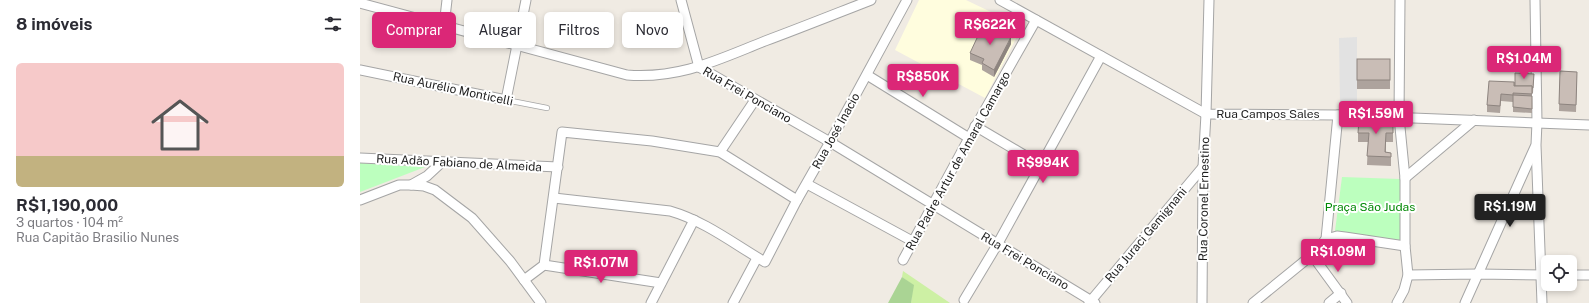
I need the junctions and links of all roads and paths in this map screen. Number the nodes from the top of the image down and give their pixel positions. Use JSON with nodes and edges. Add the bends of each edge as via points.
{"nodes":[{"id":1,"x":447,"y":0,"type":"edge"},
{"id":2,"x":526,"y":0,"type":"edge"},
{"id":3,"x":681,"y":0,"type":"edge"},
{"id":4,"x":871,"y":0,"type":"edge"},
{"id":5,"x":907,"y":0,"type":"edge"},
{"id":6,"x":1000,"y":0,"type":"edge"},
{"id":7,"x":1209,"y":0,"type":"edge"},
{"id":8,"x":1400,"y":0,"type":"edge"},
{"id":9,"x":1535,"y":0,"type":"edge"},
{"id":10,"x":360,"y":3,"type":"edge"},
{"id":11,"x":374,"y":3,"type":"edge"},
{"id":12,"x":401,"y":12,"type":"edge"},
{"id":13,"x":446,"y":12,"type":"edge"},
{"id":14,"x":523,"y":12,"type":"edge"},
{"id":15,"x":1036,"y":20,"type":"junction"},
{"id":16,"x":516,"y":48,"type":"edge"},
{"id":17,"x":524,"y":48,"type":"edge"},
{"id":18,"x":1101,"y":56,"type":"junction"},
{"id":19,"x":699,"y":67,"type":"junction"},
{"id":20,"x":360,"y":70,"type":"edge"},
{"id":21,"x":867,"y":75,"type":"junction"},
{"id":22,"x":506,"y":100,"type":"junction"},
{"id":23,"x":755,"y":100,"type":"junction"},
{"id":24,"x":547,"y":108,"type":"dead end"},
{"id":25,"x":1206,"y":114,"type":"junction"},
{"id":26,"x":1338,"y":115,"type":"junction"},
{"id":27,"x":1399,"y":117,"type":"junction"},
{"id":28,"x":1474,"y":120,"type":"junction"},
{"id":29,"x":1537,"y":122,"type":"junction"},
{"id":30,"x":1589,"y":125,"type":"edge"},
{"id":31,"x":975,"y":126,"type":"junction"},
{"id":32,"x":969,"y":138,"type":"junction"},
{"id":33,"x":830,"y":142,"type":"junction"},
{"id":34,"x":1536,"y":145,"type":"junction"},
{"id":35,"x":720,"y":152,"type":"junction"},
{"id":36,"x":360,"y":158,"type":"edge"},
{"id":37,"x":441,"y":163,"type":"junction"},
{"id":38,"x":1041,"y":165,"type":"junction"},
{"id":39,"x":558,"y":167,"type":"junction"},
{"id":40,"x":1203,"y":167,"type":"junction"},
{"id":41,"x":1405,"y":178,"type":"junction"},
{"id":42,"x":807,"y":184,"type":"junction"},
{"id":43,"x":411,"y":185,"type":"junction"},
{"id":44,"x":554,"y":198,"type":"junction"},
{"id":45,"x":360,"y":200,"type":"edge"},
{"id":46,"x":797,"y":200,"type":"junction"},
{"id":47,"x":933,"y":205,"type":"junction"},
{"id":48,"x":694,"y":220,"type":"junction"},
{"id":49,"x":1326,"y":239,"type":"junction"},
{"id":50,"x":914,"y":242,"type":"junction"},
{"id":51,"x":997,"y":245,"type":"junction"},
{"id":52,"x":1405,"y":246,"type":"junction"},
{"id":53,"x":1312,"y":255,"type":"junction"},
{"id":54,"x":1543,"y":255,"type":"edge"},
{"id":55,"x":761,"y":260,"type":"junction"},
{"id":56,"x":904,"y":260,"type":"dead end"},
{"id":57,"x":544,"y":265,"type":"junction"},
{"id":58,"x":1478,"y":274,"type":"junction"},
{"id":59,"x":1408,"y":275,"type":"junction"},
{"id":60,"x":1541,"y":275,"type":"edge"},
{"id":61,"x":1577,"y":275,"type":"edge"},
{"id":62,"x":1589,"y":275,"type":"edge"},
{"id":63,"x":524,"y":280,"type":"junction"},
{"id":64,"x":661,"y":283,"type":"junction"},
{"id":65,"x":1543,"y":291,"type":"edge"},
{"id":66,"x":1341,"y":293,"type":"junction"},
{"id":67,"x":964,"y":300,"type":"dead end"},
{"id":68,"x":1091,"y":302,"type":"edge"},
{"id":69,"x":541,"y":303,"type":"edge"},
{"id":70,"x":651,"y":303,"type":"edge"},
{"id":71,"x":733,"y":303,"type":"edge"},
{"id":72,"x":1202,"y":303,"type":"edge"},
{"id":73,"x":1254,"y":303,"type":"edge"},
{"id":74,"x":1329,"y":303,"type":"edge"},
{"id":75,"x":1348,"y":303,"type":"edge"},
{"id":76,"x":1397,"y":303,"type":"edge"},
{"id":77,"x":1465,"y":303,"type":"edge"},
{"id":78,"x":1542,"y":303,"type":"edge"}],
"edges":[{"from":1,"to":13,"type":"street"},
{"from":2,"to":14,"type":"street"},
{"from":3,"to":19,"type":"street"},
{"from":4,"to":19,"type":"street"},
{"from":5,"to":21,"type":"street","name":"Rua José Inacio"},
{"from":6,"to":15,"type":"street","name":"Rua Campos Sales"},
{"from":7,"to":25,"type":"street","name":"Rua Coronel Ernestino"},
{"from":8,"to":27,"type":"street"},
{"from":9,"to":29,"type":"street"},
{"from":10,"to":11,"type":"street","name":"Rua Frei Ponciano"},
{"from":11,"to":12,"type":"street","name":"Rua Frei Ponciano"},
{"from":15,"to":18,"type":"street","name":"Rua Campos Sales"},
{"from":15,"to":31,"type":"street","name":"Rua Padre Artur de Amaral Camargo"},
{"from":16,"to":22,"type":"street"},
{"from":17,"to":19,"type":"street","name":"Rua Frei Ponciano","via":[[627,75],[668,75]]},
{"from":18,"to":25,"type":"street","name":"Rua Campos Sales"},
{"from":18,"to":38,"type":"street"},
{"from":19,"to":23,"type":"street","name":"Rua Frei Ponciano"},
{"from":20,"to":22,"type":"street","name":"Rua Aurélio Monticelli"},
{"from":21,"to":32,"type":"street"},
{"from":21,"to":33,"type":"street","name":"Rua José Inacio"},
{"from":22,"to":24,"type":"lane","name":"Rua Aurélio Monticelli"},
{"from":23,"to":33,"type":"street","name":"Rua Frei Ponciano"},
{"from":23,"to":35,"type":"street"},
{"from":25,"to":26,"type":"street","name":"Rua Campos Sales"},
{"from":25,"to":40,"type":"street","name":"Rua Coronel Ernestino"},
{"from":26,"to":27,"type":"street","name":"Rua Campos Sales"},
{"from":26,"to":49,"type":"street"},
{"from":27,"to":28,"type":"street","name":"Rua Campos Sales"},
{"from":27,"to":41,"type":"street"},
{"from":28,"to":29,"type":"street","name":"Rua Campos Sales"},
{"from":28,"to":41,"type":"street"},
{"from":29,"to":30,"type":"street","name":"Rua Campos Sales"},
{"from":29,"to":34,"type":"street"},
{"from":31,"to":32,"type":"street","name":"Rua Padre Artur de Amaral Camargo"},
{"from":31,"to":38,"type":"street"},
{"from":32,"to":47,"type":"street","name":"Rua Padre Artur de Amaral Camargo"},
{"from":33,"to":42,"type":"street","name":"Rua José Inacio"},
{"from":33,"to":47,"type":"street","name":"Rua Frei Ponciano"},
{"from":34,"to":54,"type":"street"},
{"from":34,"to":58,"type":"street"},
{"from":35,"to":39,"type":"street","via":[[652,141],[562,132]]},
{"from":35,"to":46,"type":"street"},
{"from":36,"to":37,"type":"street","name":"Rua Adão Fabiano de Almeida"},
{"from":37,"to":39,"type":"street","name":"Rua Adão Fabiano de Almeida"},
{"from":37,"to":43,"type":"street","via":[[427,176]]},
{"from":38,"to":51,"type":"street"},
{"from":39,"to":44,"type":"street"},
{"from":40,"to":68,"type":"street","name":"Rua Juraci Gemignani"},
{"from":40,"to":72,"type":"street","name":"Rua Coronel Ernestino"},
{"from":41,"to":52,"type":"street"},
{"from":42,"to":46,"type":"street","name":"Rua José Inacio"},
{"from":42,"to":50,"type":"street"},
{"from":43,"to":45,"type":"street","via":[[400,185]]},
{"from":43,"to":63,"type":"street","via":[[435,190],[459,207],[472,218]]},
{"from":44,"to":48,"type":"street","via":[[670,211]]},
{"from":44,"to":57,"type":"street"},
{"from":46,"to":55,"type":"street","name":"Rua José Inacio"},
{"from":47,"to":50,"type":"street","name":"Rua Padre Artur de Amaral Camargo"},
{"from":47,"to":51,"type":"street","name":"Rua Frei Ponciano"},
{"from":48,"to":55,"type":"street"},
{"from":48,"to":64,"type":"street"},
{"from":49,"to":52,"type":"street","via":[[1337,236]]},
{"from":49,"to":53,"type":"street"},
{"from":50,"to":56,"type":"street","name":"Rua Padre Artur de Amaral Camargo"},
{"from":51,"to":67,"type":"street"},
{"from":51,"to":68,"type":"street","name":"Rua Frei Ponciano"},
{"from":52,"to":59,"type":"street"},
{"from":53,"to":66,"type":"street"},
{"from":53,"to":73,"type":"street"},
{"from":55,"to":71,"type":"street","name":"Rua José Inacio"},
{"from":57,"to":63,"type":"street"},
{"from":57,"to":64,"type":"street"},
{"from":58,"to":59,"type":"street"},
{"from":58,"to":60,"type":"street"},
{"from":58,"to":77,"type":"street"},
{"from":59,"to":76,"type":"street"},
{"from":61,"to":62,"type":"street"},
{"from":63,"to":69,"type":"street"},
{"from":64,"to":70,"type":"street"},
{"from":65,"to":78,"type":"street"},
{"from":66,"to":74,"type":"street"},
{"from":66,"to":75,"type":"street"}]}
